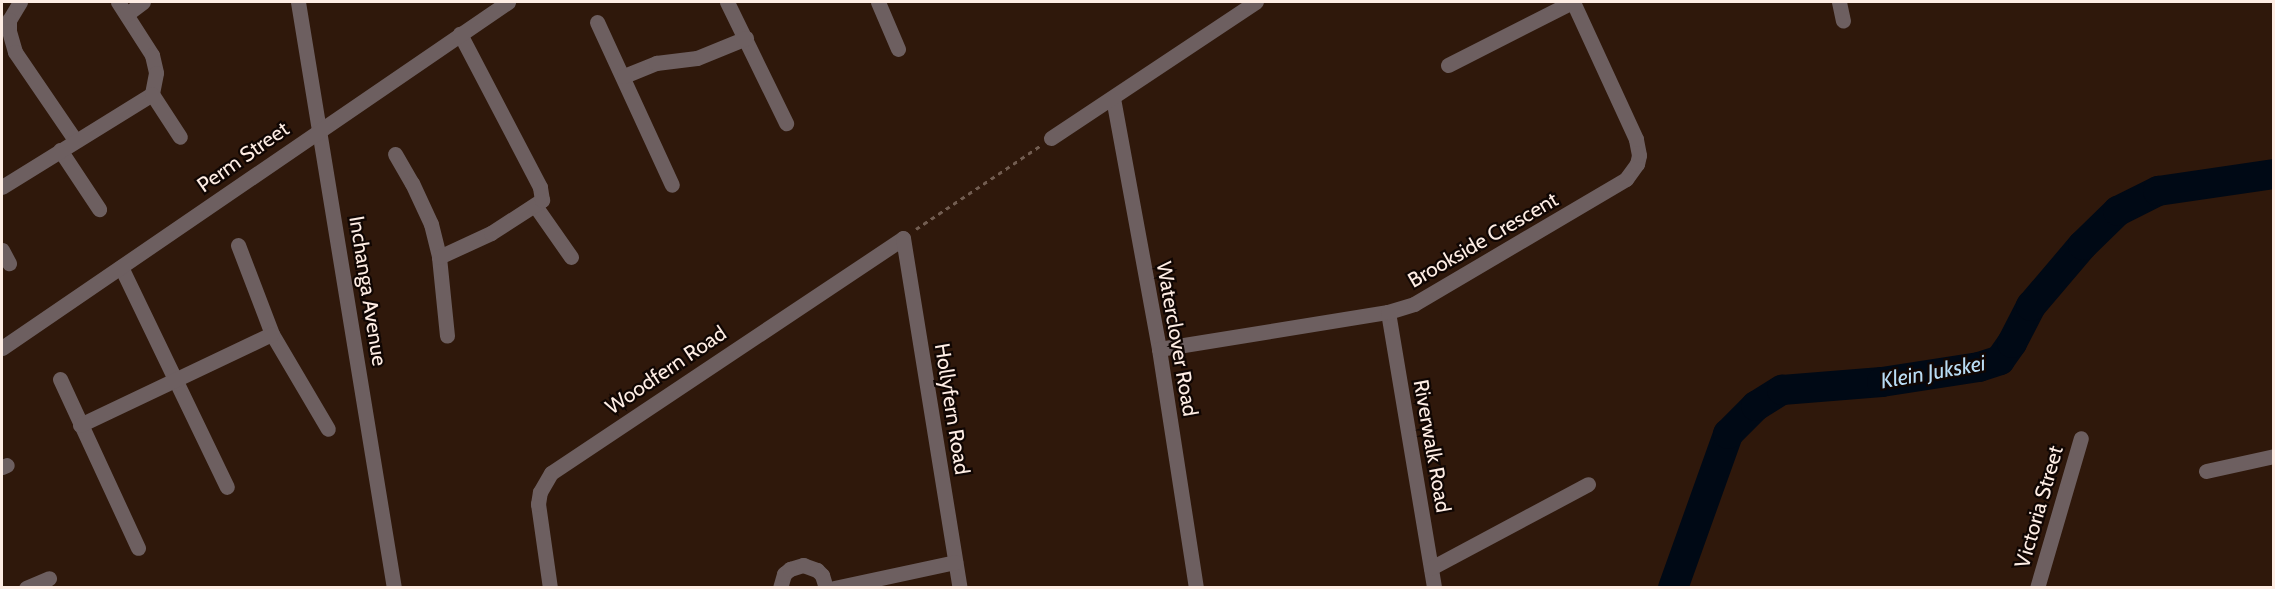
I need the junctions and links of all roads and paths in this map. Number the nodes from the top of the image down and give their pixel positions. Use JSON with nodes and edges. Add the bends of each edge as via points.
{"nodes":[{"id":1,"x":20,"y":2,"type":"edge"},
{"id":2,"x":143,"y":2,"type":"edge"},
{"id":3,"x":298,"y":2,"type":"edge"},
{"id":4,"x":508,"y":2,"type":"edge"},
{"id":5,"x":727,"y":2,"type":"edge"},
{"id":6,"x":878,"y":2,"type":"edge"},
{"id":7,"x":1256,"y":2,"type":"edge"},
{"id":8,"x":1573,"y":2,"type":"edge"},
{"id":9,"x":1839,"y":2,"type":"edge"},
{"id":10,"x":123,"y":8,"type":"edge"},
{"id":11,"x":1843,"y":21,"type":"dead end"},
{"id":12,"x":597,"y":22,"type":"dead end"},
{"id":13,"x":460,"y":34,"type":"junction"},
{"id":14,"x":746,"y":38,"type":"junction"},
{"id":15,"x":898,"y":49,"type":"dead end"},
{"id":16,"x":1448,"y":65,"type":"dead end"},
{"id":17,"x":624,"y":76,"type":"junction"},
{"id":18,"x":152,"y":94,"type":"junction"},
{"id":19,"x":1113,"y":98,"type":"junction"},
{"id":20,"x":786,"y":123,"type":"dead end"},
{"id":21,"x":321,"y":128,"type":"junction"},
{"id":22,"x":180,"y":137,"type":"dead end"},
{"id":23,"x":1051,"y":138,"type":"joint"},
{"id":24,"x":75,"y":140,"type":"junction"},
{"id":25,"x":60,"y":150,"type":"junction"},
{"id":26,"x":395,"y":154,"type":"dead end"},
{"id":27,"x":672,"y":184,"type":"dead end"},
{"id":28,"x":2,"y":187,"type":"edge"},
{"id":29,"x":536,"y":207,"type":"junction"},
{"id":30,"x":99,"y":208,"type":"dead end"},
{"id":31,"x":903,"y":238,"type":"junction"},
{"id":32,"x":238,"y":245,"type":"dead end"},
{"id":33,"x":439,"y":257,"type":"junction"},
{"id":34,"x":571,"y":257,"type":"dead end"},
{"id":35,"x":121,"y":267,"type":"junction"},
{"id":36,"x":1388,"y":312,"type":"junction"},
{"id":37,"x":272,"y":334,"type":"junction"},
{"id":38,"x":447,"y":336,"type":"dead end"},
{"id":39,"x":2,"y":348,"type":"edge"},
{"id":40,"x":1159,"y":349,"type":"junction"},
{"id":41,"x":176,"y":378,"type":"junction"},
{"id":42,"x":60,"y":380,"type":"dead end"},
{"id":43,"x":80,"y":425,"type":"junction"},
{"id":44,"x":328,"y":429,"type":"dead end"},
{"id":45,"x":2081,"y":438,"type":"dead end"},
{"id":46,"x":2274,"y":456,"type":"edge"},
{"id":47,"x":2206,"y":471,"type":"dead end"},
{"id":48,"x":1588,"y":484,"type":"dead end"},
{"id":49,"x":227,"y":487,"type":"dead end"},
{"id":50,"x":138,"y":548,"type":"dead end"},
{"id":51,"x":956,"y":562,"type":"junction"},
{"id":52,"x":1431,"y":568,"type":"junction"},
{"id":53,"x":49,"y":578,"type":"dead end"},
{"id":54,"x":26,"y":588,"type":"edge"},
{"id":55,"x":394,"y":588,"type":"edge"},
{"id":56,"x":550,"y":588,"type":"edge"},
{"id":57,"x":780,"y":588,"type":"edge"},
{"id":58,"x":826,"y":588,"type":"edge"},
{"id":59,"x":834,"y":588,"type":"edge"},
{"id":60,"x":960,"y":588,"type":"edge"},
{"id":61,"x":1196,"y":588,"type":"edge"},
{"id":62,"x":1434,"y":588,"type":"edge"},
{"id":63,"x":2037,"y":588,"type":"edge"}],
"edges":[{"from":1,"to":24,"type":"street","via":[[9,20],[15,52]]},
{"from":2,"to":10,"type":"street"},
{"from":3,"to":21,"type":"street","name":"Inchanga Avenue"},
{"from":4,"to":13,"type":"street","name":"Perm Street"},
{"from":5,"to":14,"type":"street"},
{"from":6,"to":15,"type":"street"},
{"from":7,"to":19,"type":"street"},
{"from":8,"to":16,"type":"street"},
{"from":8,"to":36,"type":"street","name":"Brookside Crescent","via":[[1636,139],[1639,155],[1634,170],[1609,191],[1455,282],[1420,301]]},
{"from":9,"to":11,"type":"street"},
{"from":10,"to":18,"type":"street","via":[[155,64]]},
{"from":12,"to":17,"type":"street"},
{"from":13,"to":21,"type":"street","name":"Perm Street"},
{"from":13,"to":29,"type":"street","via":[[540,187],[543,200]]},
{"from":14,"to":17,"type":"street","via":[[697,58],[656,63]]},
{"from":14,"to":20,"type":"street"},
{"from":17,"to":27,"type":"street"},
{"from":18,"to":22,"type":"street"},
{"from":18,"to":24,"type":"street"},
{"from":19,"to":23,"type":"street"},
{"from":19,"to":40,"type":"street","name":"Waterclover Road"},
{"from":21,"to":35,"type":"street","name":"Perm Street"},
{"from":21,"to":55,"type":"street","name":"Inchanga Avenue"},
{"from":23,"to":31,"type":"path"},
{"from":24,"to":25,"type":"street"},
{"from":25,"to":28,"type":"street"},
{"from":25,"to":30,"type":"street"},
{"from":26,"to":33,"type":"street","via":[[424,205]]},
{"from":29,"to":33,"type":"street"},
{"from":29,"to":34,"type":"street"},
{"from":31,"to":51,"type":"street","name":"Hollyfern Road"},
{"from":31,"to":56,"type":"street","name":"Woodfern Road","via":[[551,473],[538,504]]},
{"from":32,"to":37,"type":"street"},
{"from":33,"to":38,"type":"street"},
{"from":35,"to":39,"type":"street","name":"Perm Street"},
{"from":35,"to":41,"type":"street"},
{"from":36,"to":40,"type":"street","name":"Brookside Crescent"},
{"from":36,"to":52,"type":"street","name":"Riverwalk Road"},
{"from":37,"to":41,"type":"street"},
{"from":37,"to":44,"type":"street"},
{"from":40,"to":61,"type":"street","name":"Waterclover Road"},
{"from":41,"to":43,"type":"street"},
{"from":41,"to":49,"type":"street"},
{"from":42,"to":43,"type":"street"},
{"from":43,"to":50,"type":"street"},
{"from":45,"to":63,"type":"street","name":"Victoria Street"},
{"from":46,"to":47,"type":"street"},
{"from":48,"to":52,"type":"street"},
{"from":51,"to":59,"type":"street"},
{"from":51,"to":60,"type":"street","name":"Hollyfern Road"},
{"from":52,"to":62,"type":"street","name":"Riverwalk Road"},
{"from":53,"to":54,"type":"street"},
{"from":57,"to":58,"type":"street","via":[[784,574],[803,565],[817,570]]}]}
